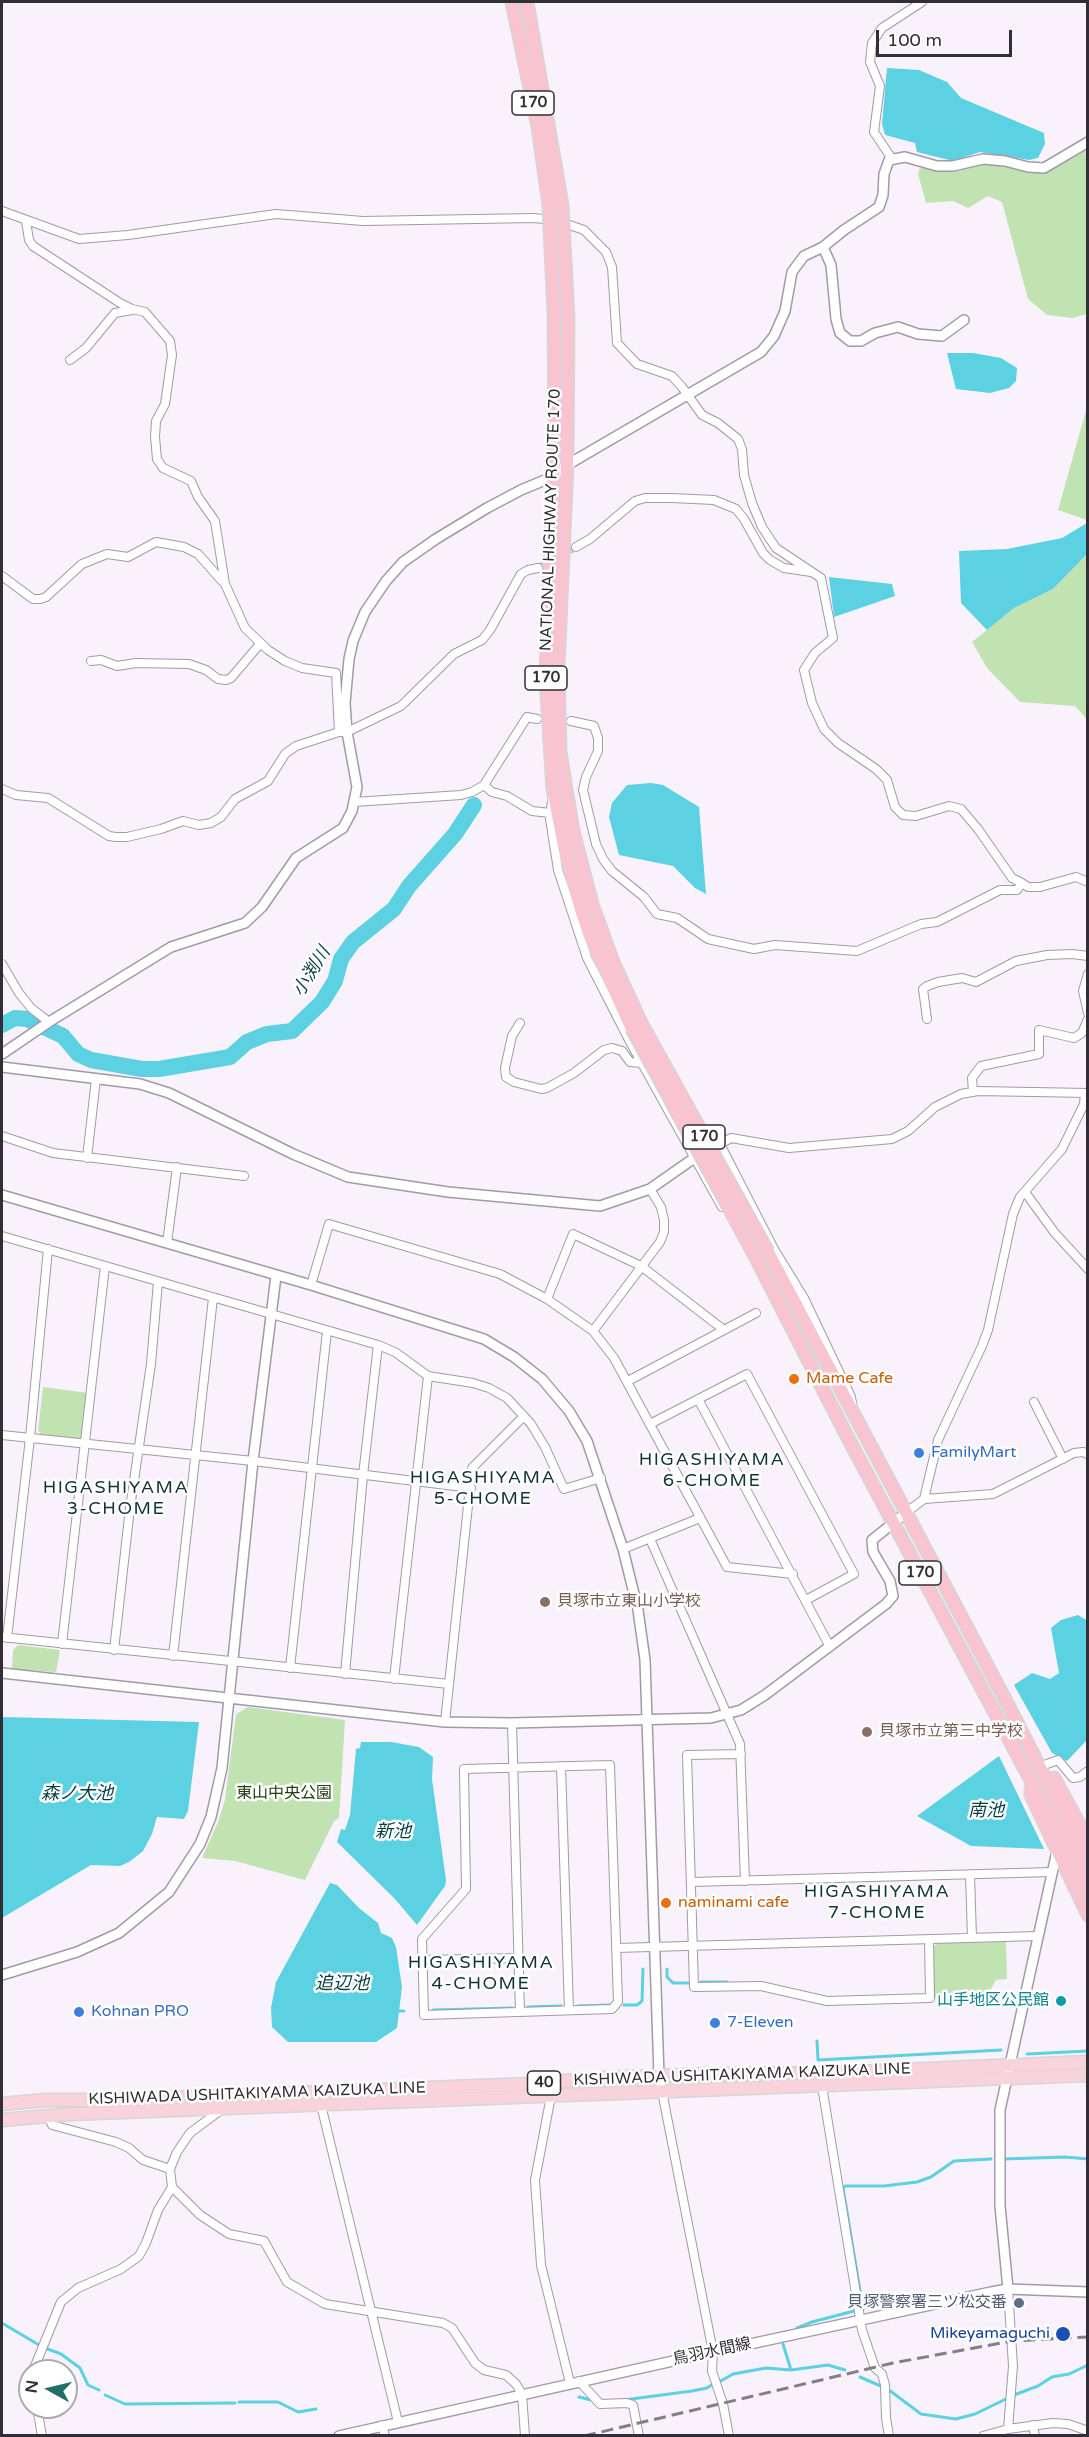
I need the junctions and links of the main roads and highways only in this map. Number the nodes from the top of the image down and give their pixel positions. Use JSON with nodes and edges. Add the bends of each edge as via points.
{"nodes":[{"id":1,"x":512,"y":2,"type":"edge"},
{"id":2,"x":527,"y":2,"type":"edge"},
{"id":3,"x":636,"y":1026,"type":"junction"},
{"id":4,"x":1006,"y":1701,"type":"junction"},
{"id":5,"x":1032,"y":1780,"type":"junction"},
{"id":6,"x":1088,"y":1840,"type":"edge"},
{"id":7,"x":1088,"y":1862,"type":"edge"},
{"id":8,"x":1088,"y":1887,"type":"edge"},
{"id":9,"x":1088,"y":1915,"type":"edge"},
{"id":10,"x":1088,"y":2062,"type":"edge"},
{"id":11,"x":1007,"y":2072,"type":"junction"},
{"id":12,"x":1088,"y":2075,"type":"edge"},
{"id":13,"x":2,"y":2104,"type":"edge"},
{"id":14,"x":2,"y":2120,"type":"edge"}],
"edges":[{"from":1,"to":3,"type":"highway","name":"NATIONAL HIGHWAY ROUTE 170","number":"170","bridge":true,"via":[[538,127],[549,205],[555,428],[546,678],[553,789],[564,846],[590,936]]},
{"from":2,"to":3,"type":"highway","name":"NATIONAL HIGHWAY ROUTE 170","number":"170","bridge":true,"via":[[562,205],[568,318],[567,465],[558,667],[560,752],[573,831],[592,904]]},
{"from":3,"to":4,"type":"highway","name":"NATIONAL HIGHWAY ROUTE 170","number":"170","bridge":true,"via":[[768,1252]]},
{"from":3,"to":5,"type":"highway","name":"NATIONAL HIGHWAY ROUTE 170","number":"170","bridge":true,"via":[[892,1522]]},
{"from":4,"to":6,"type":"highway","via":[[1047,1764]]},
{"from":4,"to":7,"type":"highway","name":"NATIONAL HIGHWAY ROUTE 170","number":"170"},
{"from":5,"to":8,"type":"highway","name":"NATIONAL HIGHWAY ROUTE 170","number":"170"},
{"from":5,"to":9,"type":"highway","via":[[1031,1795]]},
{"from":10,"to":11,"type":"main road","name":"KISHIWADA USHITAKIYAMA KAIZUKA LINE","number":"40"},
{"from":11,"to":12,"type":"main road","name":"KISHIWADA USHITAKIYAMA KAIZUKA LINE","number":"40"},
{"from":11,"to":13,"type":"main road","name":"KISHIWADA USHITAKIYAMA KAIZUKA LINE","number":"40","via":[[659,2076]]},
{"from":11,"to":14,"type":"main road","name":"KISHIWADA USHITAKIYAMA KAIZUKA LINE","number":"40","via":[[822,2086]]}]}
